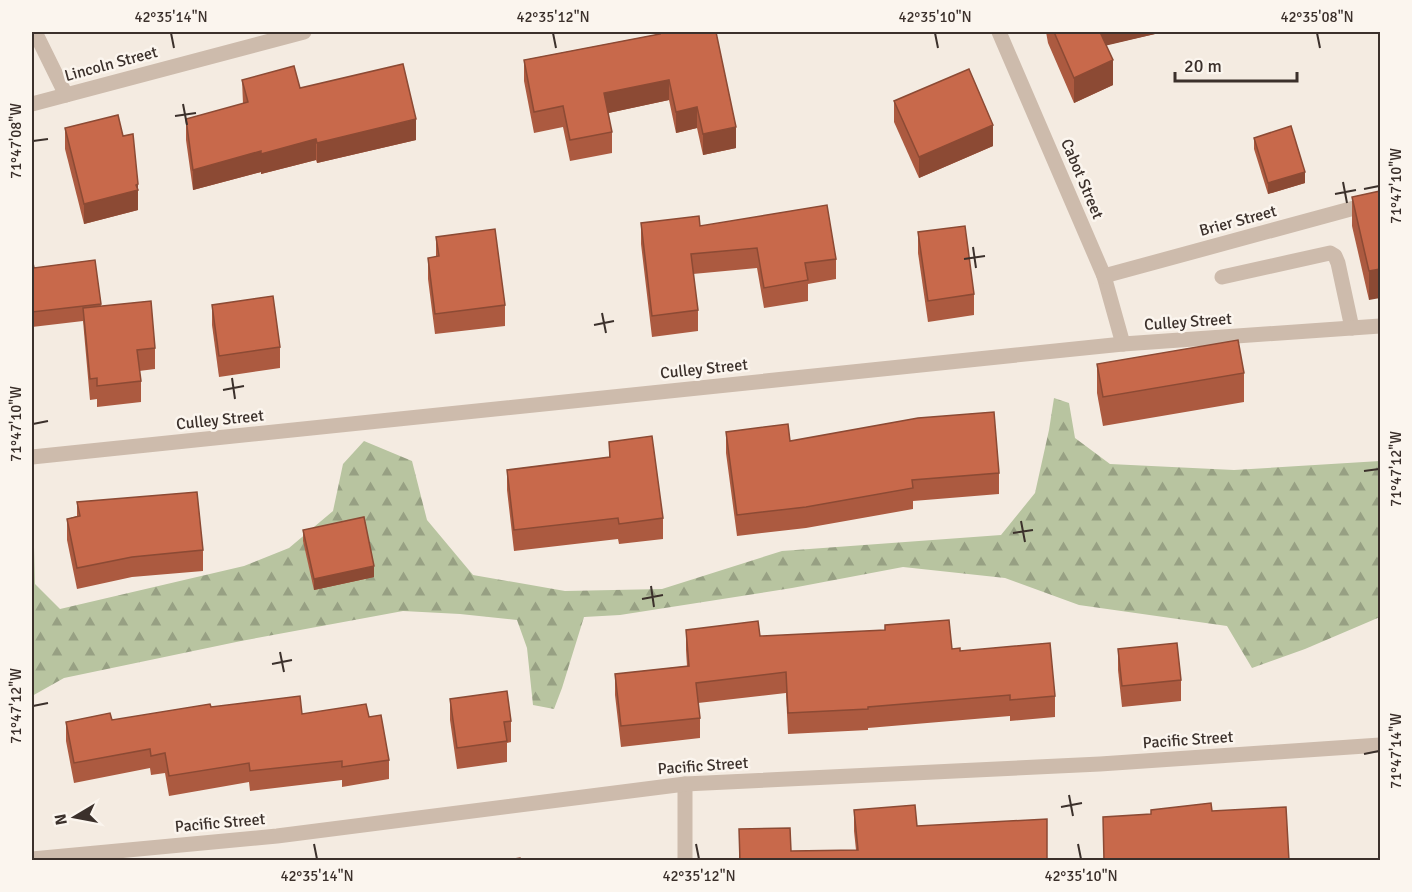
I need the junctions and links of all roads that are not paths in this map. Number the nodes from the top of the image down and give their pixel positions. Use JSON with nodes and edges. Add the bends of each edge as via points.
{"nodes":[{"id":1,"x":35,"y":32,"type":"edge"},
{"id":2,"x":304,"y":32,"type":"edge"},
{"id":3,"x":999,"y":32,"type":"edge"},
{"id":4,"x":66,"y":95,"type":"junction"},
{"id":5,"x":32,"y":104,"type":"edge"},
{"id":6,"x":1380,"y":201,"type":"edge"},
{"id":7,"x":1104,"y":276,"type":"junction"},
{"id":8,"x":1222,"y":277,"type":"dead end"},
{"id":9,"x":1380,"y":326,"type":"edge"},
{"id":10,"x":1352,"y":328,"type":"junction"},
{"id":11,"x":1123,"y":344,"type":"junction"},
{"id":12,"x":32,"y":457,"type":"edge"},
{"id":13,"x":1380,"y":745,"type":"edge"},
{"id":14,"x":685,"y":784,"type":"junction"},
{"id":15,"x":32,"y":859,"type":"edge"},
{"id":16,"x":685,"y":861,"type":"edge"}],
"edges":[{"from":1,"to":4,"type":"street"},
{"from":2,"to":4,"type":"street","name":"Lincoln Street"},
{"from":3,"to":7,"type":"street","name":"Cabot Street"},
{"from":4,"to":5,"type":"street","name":"Lincoln Street"},
{"from":6,"to":7,"type":"street","name":"Brier Street"},
{"from":7,"to":11,"type":"street","name":"Cabot Street"},
{"from":8,"to":10,"type":"street","via":[[1330,253],[1338,263]]},
{"from":9,"to":10,"type":"street","name":"Culley Street"},
{"from":10,"to":11,"type":"street","name":"Culley Street"},
{"from":11,"to":12,"type":"street","name":"Culley Street"},
{"from":13,"to":14,"type":"street","name":"Pacific Street","via":[[1100,764]]},
{"from":14,"to":15,"type":"street","name":"Pacific Street","via":[[277,836]]},
{"from":14,"to":16,"type":"street"}]}
